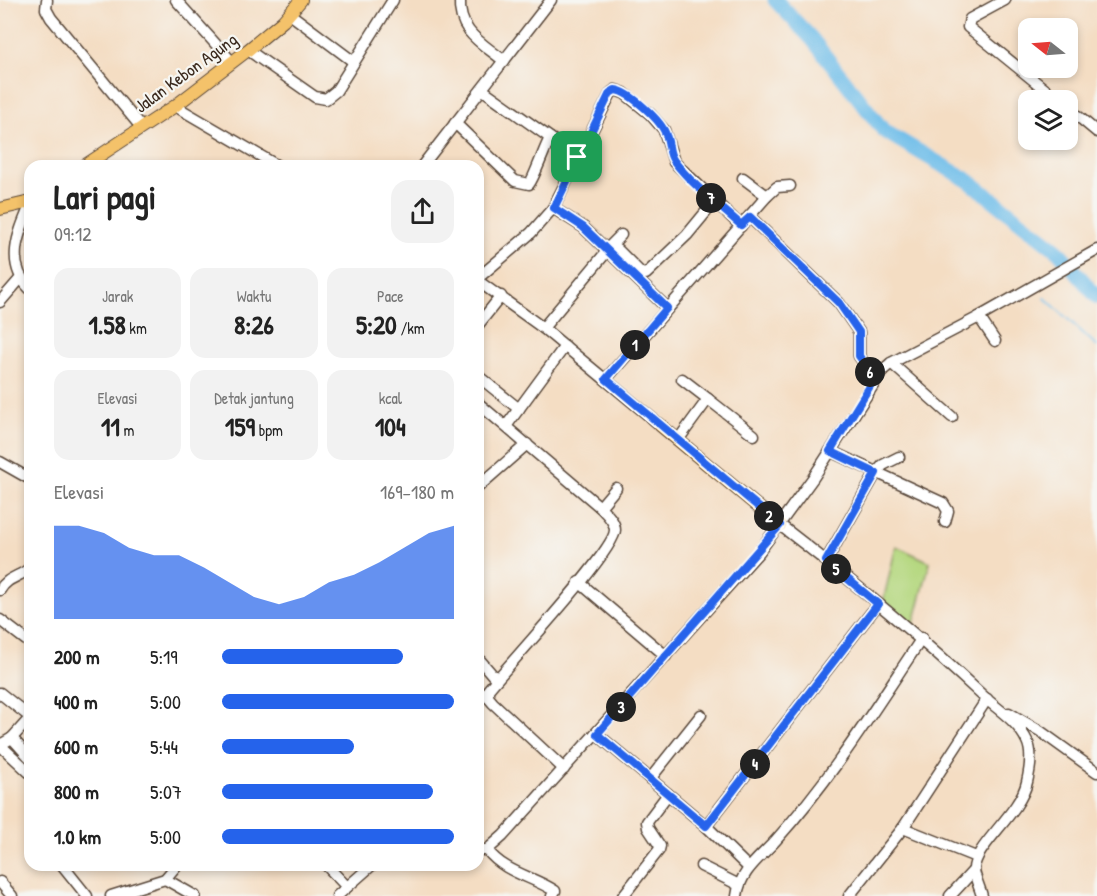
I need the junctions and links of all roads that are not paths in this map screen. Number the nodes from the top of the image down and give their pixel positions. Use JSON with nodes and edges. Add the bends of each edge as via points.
{"nodes":[{"id":1,"x":47,"y":0,"type":"edge"},
{"id":2,"x":176,"y":0,"type":"edge"},
{"id":3,"x":302,"y":0,"type":"edge"},
{"id":4,"x":393,"y":0,"type":"edge"},
{"id":5,"x":460,"y":0,"type":"edge"},
{"id":6,"x":551,"y":0,"type":"edge"},
{"id":7,"x":1005,"y":0,"type":"edge"},
{"id":8,"x":290,"y":14,"type":"junction"},
{"id":9,"x":248,"y":50,"type":"junction"},
{"id":10,"x":231,"y":61,"type":"junction"},
{"id":11,"x":504,"y":61,"type":"junction"},
{"id":12,"x":354,"y":62,"type":"junction"},
{"id":13,"x":483,"y":90,"type":"junction"},
{"id":14,"x":1047,"y":90,"type":"edge"},
{"id":15,"x":175,"y":106,"type":"junction"},
{"id":16,"x":1078,"y":116,"type":"edge"},
{"id":17,"x":455,"y":123,"type":"junction"},
{"id":18,"x":141,"y":127,"type":"junction"},
{"id":19,"x":1097,"y":132,"type":"edge"},
{"id":20,"x":550,"y":138,"type":"junction"},
{"id":21,"x":577,"y":157,"type":"junction"},
{"id":22,"x":93,"y":160,"type":"edge"},
{"id":23,"x":256,"y":160,"type":"edge"},
{"id":24,"x":427,"y":160,"type":"edge"},
{"id":25,"x":743,"y":178,"type":"dead end"},
{"id":26,"x":790,"y":186,"type":"dead end"},
{"id":27,"x":767,"y":196,"type":"junction"},
{"id":28,"x":715,"y":201,"type":"junction"},
{"id":29,"x":24,"y":205,"type":"edge"},
{"id":30,"x":0,"y":208,"type":"edge"},
{"id":31,"x":554,"y":208,"type":"junction"},
{"id":32,"x":750,"y":217,"type":"junction"},
{"id":33,"x":24,"y":222,"type":"edge"},
{"id":34,"x":741,"y":225,"type":"junction"},
{"id":35,"x":621,"y":235,"type":"dead end"},
{"id":36,"x":608,"y":249,"type":"junction"},
{"id":37,"x":1097,"y":250,"type":"edge"},
{"id":38,"x":484,"y":274,"type":"edge"},
{"id":39,"x":20,"y":279,"type":"junction"},
{"id":40,"x":24,"y":283,"type":"edge"},
{"id":41,"x":484,"y":283,"type":"edge"},
{"id":42,"x":501,"y":296,"type":"junction"},
{"id":43,"x":0,"y":302,"type":"edge"},
{"id":44,"x":667,"y":308,"type":"junction"},
{"id":45,"x":484,"y":317,"type":"edge"},
{"id":46,"x":980,"y":317,"type":"junction"},
{"id":47,"x":543,"y":328,"type":"junction"},
{"id":48,"x":995,"y":341,"type":"dead end"},
{"id":49,"x":565,"y":346,"type":"junction"},
{"id":50,"x":891,"y":363,"type":"junction"},
{"id":51,"x":875,"y":378,"type":"junction"},
{"id":52,"x":606,"y":379,"type":"junction"},
{"id":53,"x":682,"y":380,"type":"dead end"},
{"id":54,"x":484,"y":381,"type":"edge"},
{"id":55,"x":708,"y":399,"type":"junction"},
{"id":56,"x":484,"y":408,"type":"edge"},
{"id":57,"x":519,"y":409,"type":"junction"},
{"id":58,"x":952,"y":417,"type":"dead end"},
{"id":59,"x":660,"y":424,"type":"joint"},
{"id":60,"x":507,"y":425,"type":"junction"},
{"id":61,"x":754,"y":435,"type":"dead end"},
{"id":62,"x":678,"y":440,"type":"junction"},
{"id":63,"x":527,"y":444,"type":"junction"},
{"id":64,"x":830,"y":451,"type":"junction"},
{"id":65,"x":899,"y":457,"type":"dead end"},
{"id":66,"x":0,"y":462,"type":"edge"},
{"id":67,"x":876,"y":473,"type":"junction"},
{"id":68,"x":24,"y":476,"type":"edge"},
{"id":69,"x":484,"y":483,"type":"edge"},
{"id":70,"x":615,"y":488,"type":"dead end"},
{"id":71,"x":600,"y":507,"type":"junction"},
{"id":72,"x":945,"y":522,"type":"dead end"},
{"id":73,"x":780,"y":525,"type":"junction"},
{"id":74,"x":826,"y":561,"type":"junction"},
{"id":75,"x":24,"y":572,"type":"edge"},
{"id":76,"x":579,"y":582,"type":"junction"},
{"id":77,"x":0,"y":590,"type":"edge"},
{"id":78,"x":878,"y":604,"type":"junction"},
{"id":79,"x":0,"y":620,"type":"edge"},
{"id":80,"x":24,"y":638,"type":"edge"},
{"id":81,"x":922,"y":638,"type":"junction"},
{"id":82,"x":666,"y":656,"type":"junction"},
{"id":83,"x":484,"y":665,"type":"edge"},
{"id":84,"x":496,"y":679,"type":"junction"},
{"id":85,"x":0,"y":693,"type":"edge"},
{"id":86,"x":987,"y":699,"type":"junction"},
{"id":87,"x":1001,"y":708,"type":"junction"},
{"id":88,"x":24,"y":713,"type":"edge"},
{"id":89,"x":701,"y":715,"type":"dead end"},
{"id":90,"x":24,"y":725,"type":"edge"},
{"id":91,"x":597,"y":734,"type":"junction"},
{"id":92,"x":12,"y":738,"type":"junction"},
{"id":93,"x":0,"y":745,"type":"edge"},
{"id":94,"x":24,"y":751,"type":"edge"},
{"id":95,"x":24,"y":767,"type":"edge"},
{"id":96,"x":564,"y":769,"type":"junction"},
{"id":97,"x":1097,"y":772,"type":"edge"},
{"id":98,"x":650,"y":779,"type":"junction"},
{"id":99,"x":668,"y":794,"type":"junction"},
{"id":100,"x":706,"y":826,"type":"junction"},
{"id":101,"x":903,"y":828,"type":"junction"},
{"id":102,"x":484,"y":849,"type":"edge"},
{"id":103,"x":484,"y":851,"type":"edge"},
{"id":104,"x":976,"y":857,"type":"junction"},
{"id":105,"x":701,"y":866,"type":"dead end"},
{"id":106,"x":748,"y":868,"type":"junction"},
{"id":107,"x":974,"y":870,"type":"junction"},
{"id":108,"x":67,"y":871,"type":"edge"},
{"id":109,"x":172,"y":871,"type":"edge"},
{"id":110,"x":332,"y":871,"type":"edge"},
{"id":111,"x":365,"y":871,"type":"edge"},
{"id":112,"x":165,"y":879,"type":"junction"},
{"id":113,"x":0,"y":882,"type":"edge"},
{"id":114,"x":347,"y":887,"type":"junction"},
{"id":115,"x":738,"y":890,"type":"edge"},
{"id":116,"x":556,"y":894,"type":"edge"},
{"id":117,"x":12,"y":896,"type":"edge"},
{"id":118,"x":87,"y":896,"type":"edge"},
{"id":119,"x":111,"y":896,"type":"edge"},
{"id":120,"x":195,"y":896,"type":"edge"},
{"id":121,"x":337,"y":896,"type":"edge"},
{"id":122,"x":623,"y":896,"type":"edge"},
{"id":123,"x":849,"y":896,"type":"edge"},
{"id":124,"x":950,"y":896,"type":"edge"},
{"id":125,"x":982,"y":896,"type":"edge"}],
"edges":[{"from":1,"to":18,"type":"street","via":[[51,18]]},
{"from":2,"to":10,"type":"street"},
{"from":3,"to":8,"type":"main road","name":"Jalan Kebon Agung"},
{"from":4,"to":12,"type":"street"},
{"from":5,"to":11,"type":"street","via":[[464,26]]},
{"from":6,"to":11,"type":"street"},
{"from":7,"to":14,"type":"street","via":[[970,20],[968,27]]},
{"from":8,"to":9,"type":"main road","name":"Jalan Kebon Agung"},
{"from":8,"to":12,"type":"street"},
{"from":9,"to":10,"type":"main road","name":"Jalan Kebon Agung"},
{"from":9,"to":12,"type":"street","via":[[326,99],[336,91]]},
{"from":10,"to":15,"type":"main road","name":"Jalan Kebon Agung"},
{"from":11,"to":13,"type":"street"},
{"from":13,"to":17,"type":"street"},
{"from":13,"to":20,"type":"street"},
{"from":15,"to":18,"type":"main road","name":"Jalan Kebon Agung"},
{"from":15,"to":23,"type":"street"},
{"from":16,"to":19,"type":"street"},
{"from":17,"to":20,"type":"street","via":[[515,181],[524,184],[534,179],[536,164]]},
{"from":17,"to":24,"type":"street"},
{"from":18,"to":22,"type":"main road","name":"Jalan Kebon Agung"},
{"from":20,"to":21,"type":"street"},
{"from":21,"to":28,"type":"street","via":[[610,93],[620,91],[664,130],[674,162]]},
{"from":21,"to":31,"type":"street"},
{"from":25,"to":27,"type":"street"},
{"from":26,"to":27,"type":"street","via":[[777,187]]},
{"from":27,"to":32,"type":"street"},
{"from":28,"to":34,"type":"street"},
{"from":28,"to":36,"type":"street","via":[[687,235],[646,274],[618,249]]},
{"from":29,"to":30,"type":"main road"},
{"from":31,"to":36,"type":"street"},
{"from":31,"to":38,"type":"street"},
{"from":32,"to":34,"type":"street"},
{"from":32,"to":51,"type":"street","via":[[839,303],[859,332],[859,356]]},
{"from":33,"to":39,"type":"street","via":[[15,257]]},
{"from":34,"to":44,"type":"street"},
{"from":35,"to":36,"type":"street"},
{"from":36,"to":44,"type":"street"},
{"from":36,"to":47,"type":"street"},
{"from":37,"to":46,"type":"street"},
{"from":39,"to":40,"type":"street"},
{"from":39,"to":43,"type":"street"},
{"from":41,"to":42,"type":"street"},
{"from":42,"to":45,"type":"street"},
{"from":42,"to":47,"type":"street"},
{"from":44,"to":52,"type":"street"},
{"from":46,"to":48,"type":"street"},
{"from":46,"to":50,"type":"street"},
{"from":47,"to":49,"type":"street"},
{"from":49,"to":52,"type":"street"},
{"from":49,"to":57,"type":"street"},
{"from":50,"to":51,"type":"street"},
{"from":50,"to":58,"type":"street"},
{"from":51,"to":64,"type":"street"},
{"from":52,"to":59,"type":"street"},
{"from":53,"to":55,"type":"street"},
{"from":54,"to":57,"type":"street"},
{"from":55,"to":61,"type":"street"},
{"from":55,"to":62,"type":"street"},
{"from":56,"to":60,"type":"street"},
{"from":57,"to":60,"type":"street"},
{"from":59,"to":62,"type":"main road"},
{"from":60,"to":63,"type":"street"},
{"from":62,"to":73,"type":"main road"},
{"from":63,"to":69,"type":"street"},
{"from":63,"to":71,"type":"street"},
{"from":64,"to":67,"type":"street"},
{"from":64,"to":73,"type":"street"},
{"from":65,"to":67,"type":"street","via":[[882,465]]},
{"from":66,"to":68,"type":"street"},
{"from":67,"to":72,"type":"street","via":[[943,503],[948,511]]},
{"from":67,"to":74,"type":"street"},
{"from":70,"to":71,"type":"street"},
{"from":71,"to":76,"type":"street","via":[[614,523],[614,535]]},
{"from":73,"to":74,"type":"street"},
{"from":73,"to":82,"type":"street"},
{"from":74,"to":78,"type":"street"},
{"from":75,"to":77,"type":"street","via":[[7,580]]},
{"from":76,"to":82,"type":"street"},
{"from":76,"to":84,"type":"street"},
{"from":78,"to":81,"type":"street"},
{"from":78,"to":100,"type":"street"},
{"from":79,"to":80,"type":"street"},
{"from":81,"to":86,"type":"street"},
{"from":81,"to":106,"type":"street","via":[[821,788]]},
{"from":82,"to":91,"type":"street"},
{"from":83,"to":84,"type":"street"},
{"from":84,"to":96,"type":"street","via":[[488,690],[488,698]]},
{"from":85,"to":88,"type":"street"},
{"from":86,"to":87,"type":"street"},
{"from":86,"to":101,"type":"street"},
{"from":87,"to":97,"type":"street"},
{"from":87,"to":104,"type":"street","via":[[1027,741],[1031,757],[1027,783],[1016,810]]},
{"from":89,"to":98,"type":"street"},
{"from":90,"to":92,"type":"street"},
{"from":91,"to":96,"type":"street"},
{"from":91,"to":98,"type":"street"},
{"from":92,"to":93,"type":"street"},
{"from":92,"to":94,"type":"street"},
{"from":93,"to":95,"type":"street"},
{"from":96,"to":102,"type":"street"},
{"from":98,"to":99,"type":"street"},
{"from":99,"to":100,"type":"street"},
{"from":99,"to":122,"type":"street","via":[[647,822],[659,850]]},
{"from":100,"to":106,"type":"street"},
{"from":101,"to":104,"type":"street"},
{"from":101,"to":123,"type":"street"},
{"from":103,"to":116,"type":"street","via":[[506,868]]},
{"from":104,"to":107,"type":"street"},
{"from":105,"to":115,"type":"street"},
{"from":106,"to":115,"type":"street"},
{"from":107,"to":124,"type":"street"},
{"from":107,"to":125,"type":"street"},
{"from":108,"to":118,"type":"street"},
{"from":109,"to":112,"type":"street"},
{"from":110,"to":114,"type":"street"},
{"from":111,"to":114,"type":"street"},
{"from":112,"to":119,"type":"street"},
{"from":112,"to":120,"type":"street"},
{"from":113,"to":117,"type":"street"},
{"from":114,"to":121,"type":"street"}]}
